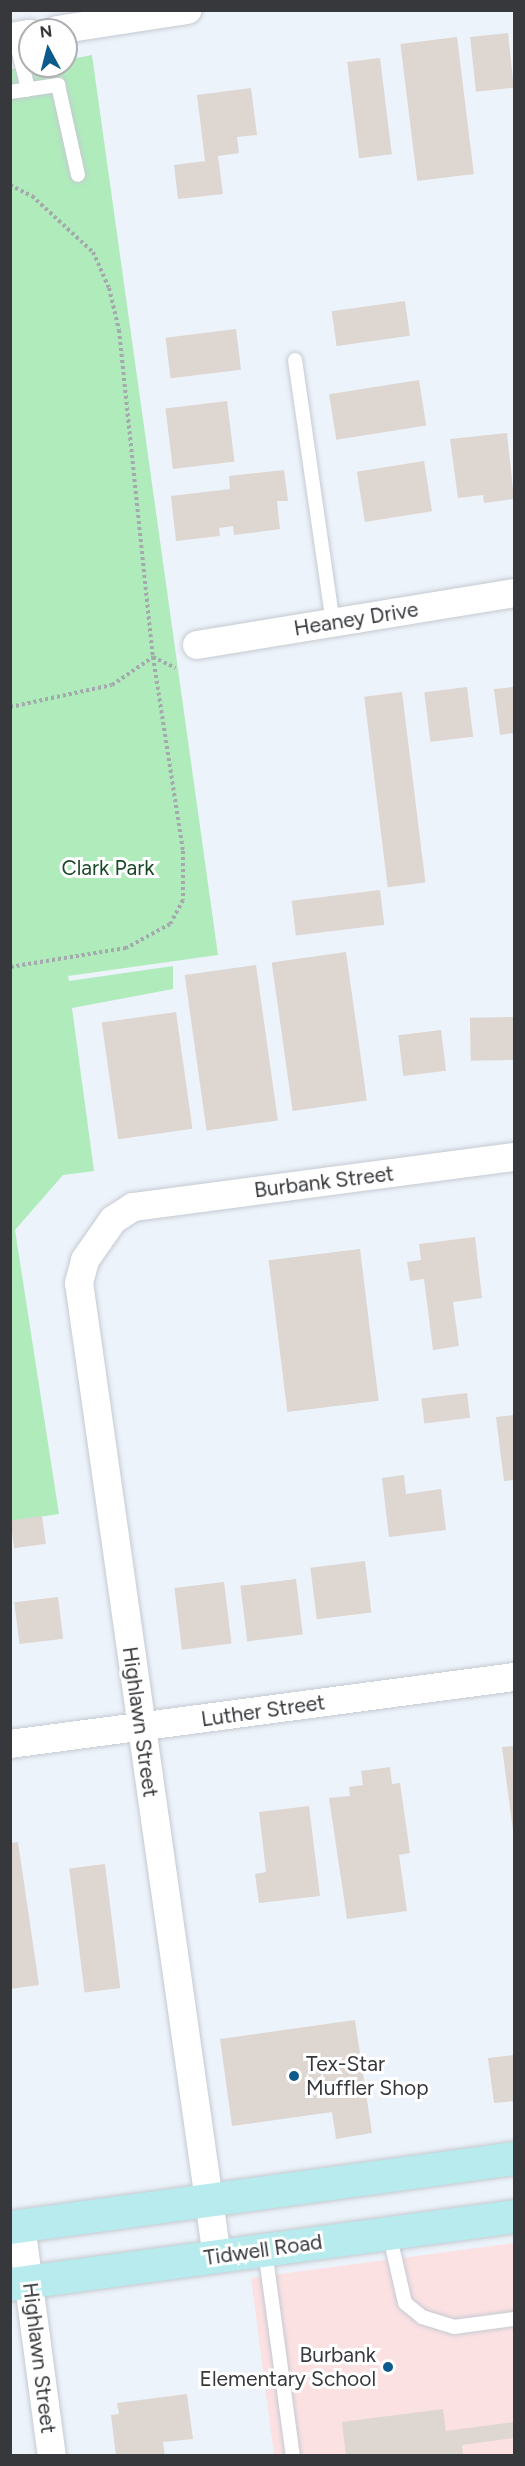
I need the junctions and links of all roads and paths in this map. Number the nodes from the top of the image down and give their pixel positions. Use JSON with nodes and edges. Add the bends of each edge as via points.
{"nodes":[{"id":1,"x":187,"y":10,"type":"edge"},
{"id":2,"x":78,"y":27,"type":"edge"},
{"id":3,"x":26,"y":78,"type":"edge"},
{"id":4,"x":28,"y":89,"type":"junction"},
{"id":5,"x":10,"y":92,"type":"edge"},
{"id":6,"x":78,"y":175,"type":"dead end"},
{"id":7,"x":10,"y":185,"type":"edge"},
{"id":8,"x":295,"y":360,"type":"dead end"},
{"id":9,"x":514,"y":593,"type":"edge"},
{"id":10,"x":333,"y":623,"type":"junction"},
{"id":11,"x":197,"y":645,"type":"dead end"},
{"id":12,"x":153,"y":657,"type":"junction"},
{"id":13,"x":10,"y":706,"type":"edge"},
{"id":14,"x":10,"y":967,"type":"edge"},
{"id":15,"x":514,"y":1157,"type":"edge"},
{"id":16,"x":133,"y":1207,"type":"joint"},
{"id":17,"x":514,"y":1677,"type":"edge"},
{"id":18,"x":140,"y":1727,"type":"junction"},
{"id":19,"x":10,"y":1744,"type":"edge"},
{"id":20,"x":514,"y":2158,"type":"edge"},
{"id":21,"x":208,"y":2199,"type":"junction"},
{"id":22,"x":514,"y":2216,"type":"edge"},
{"id":23,"x":16,"y":2226,"type":"edge"},
{"id":24,"x":389,"y":2233,"type":"junction"},
{"id":25,"x":265,"y":2250,"type":"junction"},
{"id":26,"x":217,"y":2257,"type":"junction"},
{"id":27,"x":20,"y":2283,"type":"edge"},
{"id":28,"x":514,"y":2319,"type":"edge"},
{"id":29,"x":52,"y":2456,"type":"edge"},
{"id":30,"x":293,"y":2456,"type":"edge"}],
"edges":[{"from":1,"to":2,"type":"street"},
{"from":3,"to":4,"type":"lane"},
{"from":4,"to":5,"type":"lane"},
{"from":4,"to":6,"type":"lane","via":[[58,85]]},
{"from":7,"to":12,"type":"path","via":[[32,196],[93,252],[109,288],[119,330]]},
{"from":8,"to":10,"type":"lane"},
{"from":9,"to":10,"type":"street","name":"Heaney Drive"},
{"from":10,"to":11,"type":"street","name":"Heaney Drive"},
{"from":12,"to":13,"type":"path","via":[[112,685]]},
{"from":12,"to":14,"type":"path","via":[[183,851],[183,900],[170,924],[126,948]]},
{"from":15,"to":16,"type":"street","name":"Burbank Street"},
{"from":16,"to":18,"type":"street","name":"Highlawn Street","via":[[96,1238],[80,1283]]},
{"from":17,"to":18,"type":"street","name":"Luther Street"},
{"from":18,"to":19,"type":"street","name":"Luther Street"},
{"from":18,"to":21,"type":"street","name":"Highlawn Street"},
{"from":20,"to":21,"type":"main road"},
{"from":21,"to":23,"type":"main road"},
{"from":21,"to":26,"type":"street","name":"Highlawn Street"},
{"from":22,"to":24,"type":"main road","name":"Tidwell Road"},
{"from":23,"to":27,"type":"street","name":"Highlawn Street"},
{"from":24,"to":25,"type":"main road","name":"Tidwell Road"},
{"from":24,"to":28,"type":"lane","via":[[405,2303],[422,2317],[454,2327]]},
{"from":25,"to":26,"type":"main road","name":"Tidwell Road"},
{"from":25,"to":30,"type":"lane"},
{"from":26,"to":27,"type":"main road","name":"Tidwell Road"},
{"from":27,"to":29,"type":"street","name":"Highlawn Street"}]}
